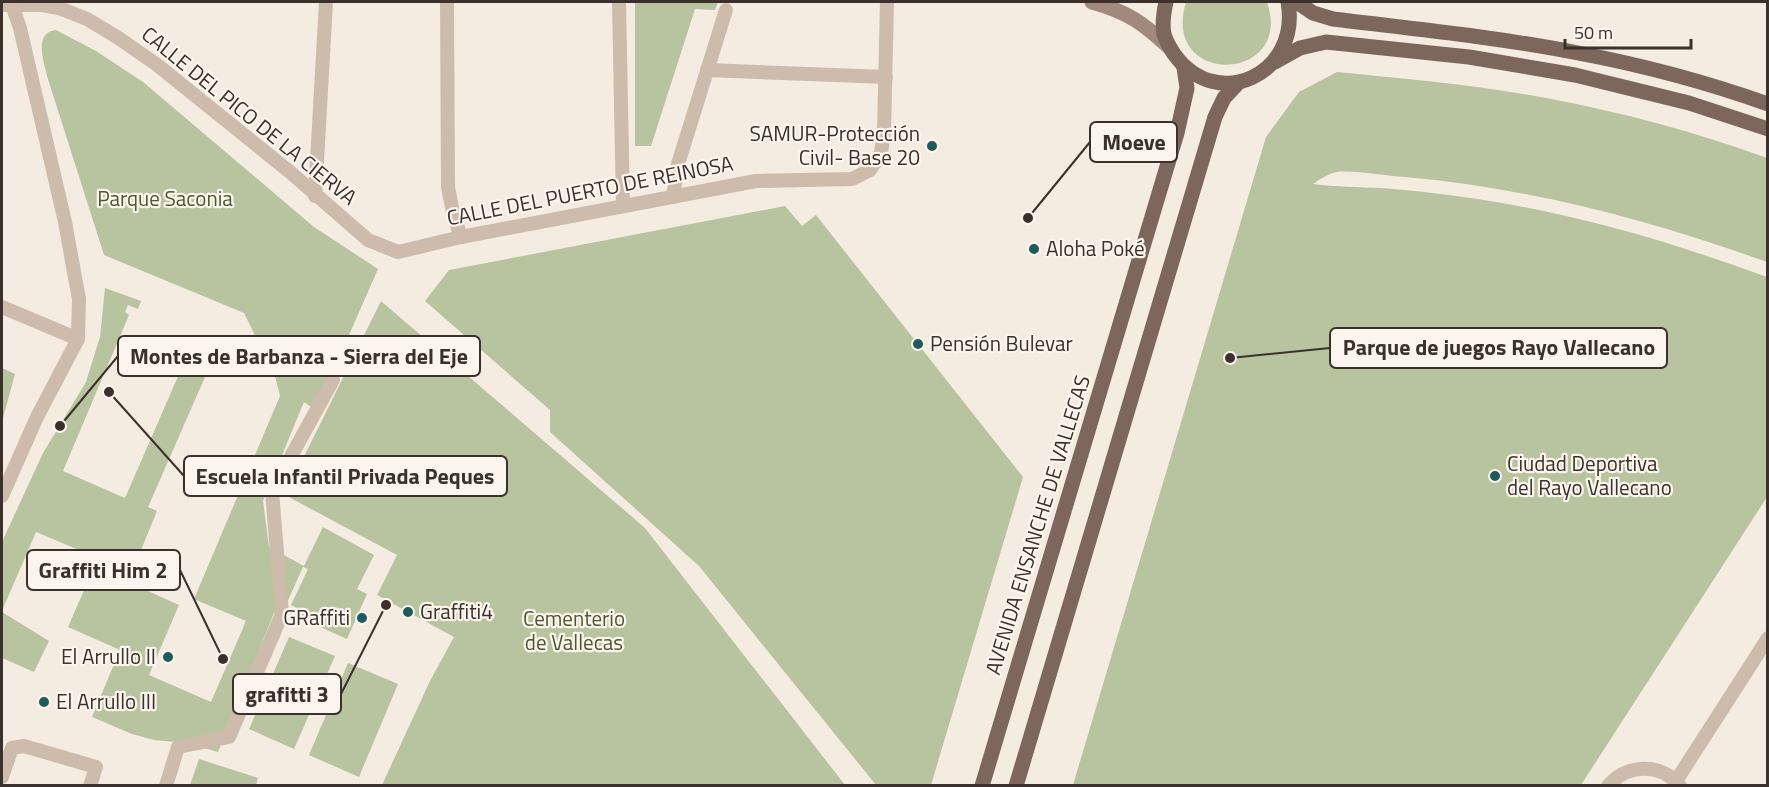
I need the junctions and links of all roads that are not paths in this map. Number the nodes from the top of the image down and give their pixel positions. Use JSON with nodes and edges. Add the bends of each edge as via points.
{"nodes":[{"id":1,"x":326,"y":2,"type":"edge"},
{"id":2,"x":447,"y":2,"type":"edge"},
{"id":3,"x":619,"y":2,"type":"edge"},
{"id":4,"x":887,"y":2,"type":"edge"},
{"id":5,"x":1092,"y":2,"type":"edge"},
{"id":6,"x":1166,"y":2,"type":"edge"},
{"id":7,"x":1288,"y":2,"type":"edge"},
{"id":8,"x":1297,"y":2,"type":"edge"},
{"id":9,"x":8,"y":3,"type":"edge"},
{"id":10,"x":726,"y":10,"type":"dead end"},
{"id":11,"x":1170,"y":48,"type":"junction"},
{"id":12,"x":1275,"y":62,"type":"junction"},
{"id":13,"x":1184,"y":68,"type":"junction"},
{"id":14,"x":707,"y":70,"type":"junction"},
{"id":15,"x":886,"y":77,"type":"junction"},
{"id":16,"x":1239,"y":82,"type":"junction"},
{"id":17,"x":1767,"y":104,"type":"edge"},
{"id":18,"x":1767,"y":129,"type":"edge"},
{"id":19,"x":315,"y":196,"type":"junction"},
{"id":20,"x":673,"y":197,"type":"junction"},
{"id":21,"x":624,"y":205,"type":"junction"},
{"id":22,"x":461,"y":237,"type":"junction"},
{"id":23,"x":398,"y":252,"type":"joint"},
{"id":24,"x":2,"y":307,"type":"edge"},
{"id":25,"x":78,"y":339,"type":"junction"},
{"id":26,"x":333,"y":380,"type":"dead end"},
{"id":27,"x":2,"y":496,"type":"edge"},
{"id":28,"x":1767,"y":638,"type":"edge"},
{"id":29,"x":2,"y":777,"type":"edge"},
{"id":30,"x":1678,"y":783,"type":"edge"},
{"id":31,"x":90,"y":786,"type":"edge"},
{"id":32,"x":166,"y":786,"type":"edge"},
{"id":33,"x":982,"y":786,"type":"edge"},
{"id":34,"x":1016,"y":786,"type":"edge"},
{"id":35,"x":1608,"y":786,"type":"edge"}],
"edges":[{"from":1,"to":19,"type":"street"},
{"from":2,"to":22,"type":"street","via":[[448,187]]},
{"from":3,"to":21,"type":"street"},
{"from":4,"to":15,"type":"street","name":"CALLE DEL PUERTO DE REINOSA"},
{"from":5,"to":11,"type":"street","via":[[1127,14]]},
{"from":6,"to":11,"type":"main road","via":[[1164,33]]},
{"from":7,"to":12,"type":"main road","via":[[1288,34]]},
{"from":8,"to":17,"type":"main road","via":[[1313,13],[1334,19],[1578,53],[1654,70]]},
{"from":9,"to":19,"type":"street","name":"CALLE DEL PICO DE LA CIERVA","via":[[59,8],[117,37],[156,64]]},
{"from":9,"to":25,"type":"street","via":[[20,28],[64,222],[79,299]]},
{"from":10,"to":14,"type":"street"},
{"from":11,"to":13,"type":"main road"},
{"from":12,"to":16,"type":"main road","via":[[1260,74]]},
{"from":12,"to":18,"type":"main road","via":[[1300,48],[1326,42],[1469,57],[1575,75],[1689,103]]},
{"from":13,"to":16,"type":"main road","via":[[1211,81]]},
{"from":13,"to":33,"type":"main road","name":"AVENIDA ENSANCHE DE VALLECAS","via":[[1187,88],[1177,133]]},
{"from":14,"to":15,"type":"street"},
{"from":14,"to":20,"type":"street","via":[[678,164]]},
{"from":15,"to":20,"type":"street","name":"CALLE DEL PUERTO DE REINOSA","via":[[881,153],[870,170],[852,179],[756,181]]},
{"from":16,"to":34,"type":"main road","via":[[1224,98],[1215,117]]},
{"from":19,"to":23,"type":"street","name":"CALLE DEL PICO DE LA CIERVA","via":[[368,240]]},
{"from":20,"to":21,"type":"street","name":"CALLE DEL PUERTO DE REINOSA"},
{"from":21,"to":22,"type":"street","name":"CALLE DEL PUERTO DE REINOSA"},
{"from":22,"to":23,"type":"street","name":"CALLE DEL PUERTO DE REINOSA"},
{"from":24,"to":25,"type":"street"},
{"from":25,"to":27,"type":"street"},
{"from":26,"to":32,"type":"street","via":[[272,491],[282,614],[229,736],[178,747]]},
{"from":28,"to":30,"type":"street"},
{"from":29,"to":31,"type":"street","via":[[12,748],[24,746],[96,767]]},
{"from":30,"to":35,"type":"street","via":[[1665,773],[1639,768],[1614,778]]}]}
